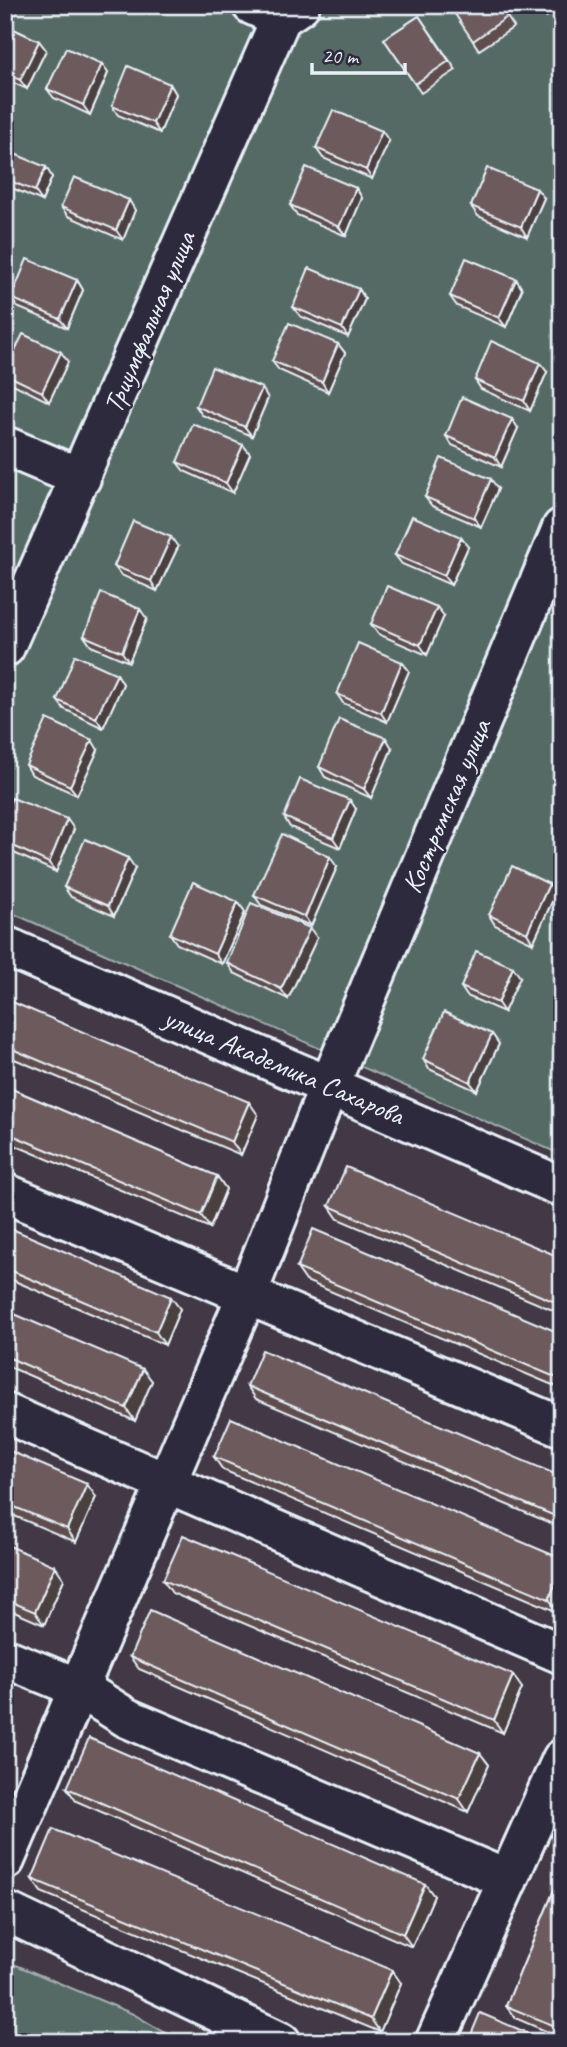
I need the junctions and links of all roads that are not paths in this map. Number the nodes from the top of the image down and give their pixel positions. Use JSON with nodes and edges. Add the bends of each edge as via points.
{"nodes":[{"id":1,"x":278,"y":9,"type":"edge"},
{"id":2,"x":5,"y":446,"type":"edge"},
{"id":3,"x":81,"y":478,"type":"junction"},
{"id":4,"x":562,"y":528,"type":"edge"},
{"id":5,"x":5,"y":647,"type":"edge"},
{"id":6,"x":5,"y":946,"type":"edge"},
{"id":7,"x":330,"y":1084,"type":"junction"},
{"id":8,"x":562,"y":1187,"type":"edge"},
{"id":9,"x":5,"y":1193,"type":"edge"},
{"id":10,"x":246,"y":1297,"type":"junction"},
{"id":11,"x":5,"y":1413,"type":"edge"},
{"id":12,"x":562,"y":1427,"type":"edge"},
{"id":13,"x":167,"y":1482,"type":"junction"},
{"id":14,"x":562,"y":1654,"type":"edge"},
{"id":15,"x":5,"y":1658,"type":"edge"},
{"id":16,"x":81,"y":1689,"type":"junction"},
{"id":17,"x":562,"y":1759,"type":"edge"},
{"id":18,"x":5,"y":1860,"type":"edge"},
{"id":19,"x":509,"y":1880,"type":"junction"},
{"id":20,"x":5,"y":1911,"type":"edge"},
{"id":21,"x":281,"y":2042,"type":"edge"},
{"id":22,"x":435,"y":2042,"type":"edge"}],
"edges":[{"from":1,"to":3,"type":"street","name":"Триумфальная улица"},
{"from":2,"to":3,"type":"street"},
{"from":3,"to":5,"type":"street","name":"Триумфальная улица"},
{"from":4,"to":7,"type":"street","name":"Костромская улица"},
{"from":6,"to":7,"type":"street","name":"улица Академика Сахарова"},
{"from":7,"to":8,"type":"street","name":"улица Академика Сахарова"},
{"from":7,"to":10,"type":"street","name":"Костромская улица"},
{"from":9,"to":10,"type":"street"},
{"from":10,"to":12,"type":"street"},
{"from":10,"to":13,"type":"street","name":"Костромская улица"},
{"from":11,"to":13,"type":"street"},
{"from":13,"to":14,"type":"street"},
{"from":13,"to":16,"type":"street","name":"Костромская улица"},
{"from":15,"to":16,"type":"street"},
{"from":16,"to":18,"type":"street","name":"Костромская улица"},
{"from":16,"to":19,"type":"street","via":[[127,1718]]},
{"from":17,"to":19,"type":"street"},
{"from":19,"to":22,"type":"street"},
{"from":20,"to":21,"type":"street"}]}
